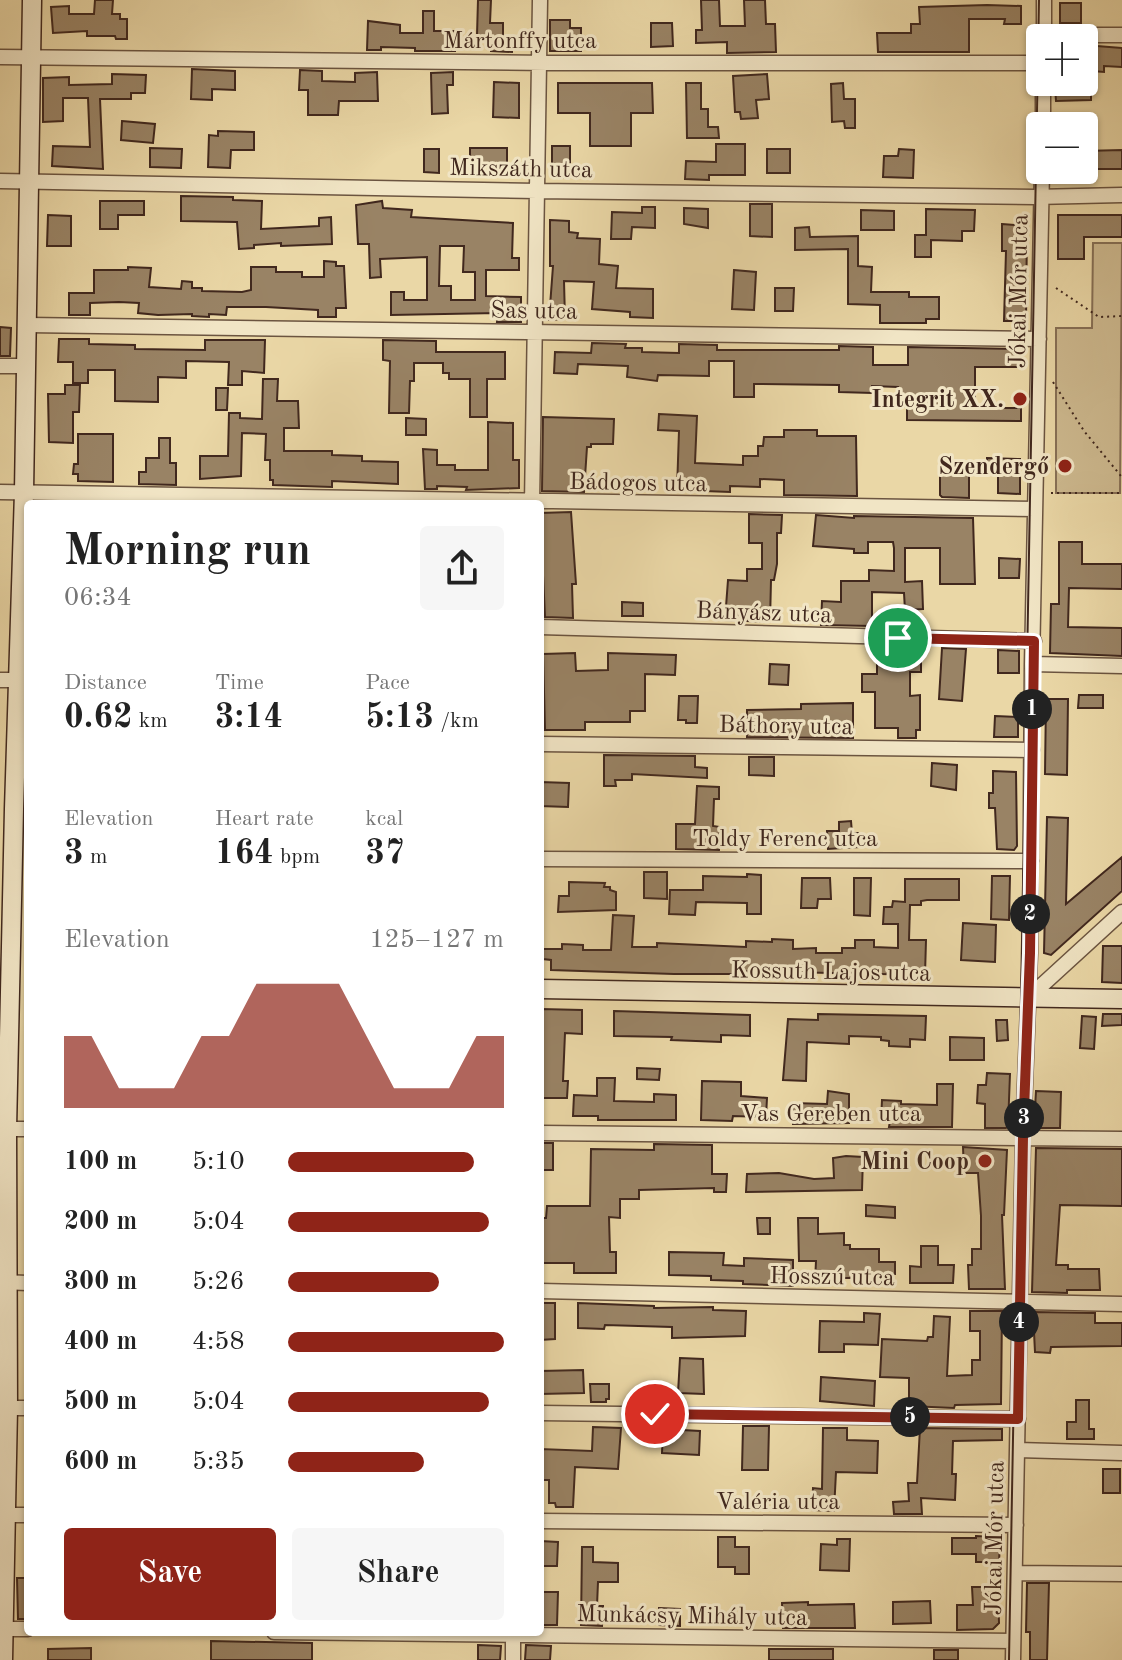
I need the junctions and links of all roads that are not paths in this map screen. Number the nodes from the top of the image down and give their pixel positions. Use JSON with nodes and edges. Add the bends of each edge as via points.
{"nodes":[{"id":1,"x":32,"y":0,"type":"edge"},
{"id":2,"x":540,"y":0,"type":"edge"},
{"id":3,"x":1044,"y":0,"type":"edge"},
{"id":4,"x":1044,"y":24,"type":"edge"},
{"id":5,"x":1098,"y":35,"type":"edge"},
{"id":6,"x":1122,"y":35,"type":"edge"},
{"id":7,"x":0,"y":57,"type":"edge"},
{"id":8,"x":31,"y":58,"type":"junction"},
{"id":9,"x":539,"y":63,"type":"junction"},
{"id":10,"x":1026,"y":63,"type":"edge"},
{"id":11,"x":0,"y":181,"type":"edge"},
{"id":12,"x":31,"y":182,"type":"junction"},
{"id":13,"x":1041,"y":184,"type":"edge"},
{"id":14,"x":537,"y":191,"type":"junction"},
{"id":15,"x":1122,"y":195,"type":"edge"},
{"id":16,"x":1041,"y":197,"type":"junction"},
{"id":17,"x":28,"y":325,"type":"junction"},
{"id":18,"x":533,"y":332,"type":"junction"},
{"id":19,"x":1039,"y":339,"type":"junction"},
{"id":20,"x":0,"y":366,"type":"edge"},
{"id":21,"x":27,"y":366,"type":"junction"},
{"id":22,"x":0,"y":492,"type":"edge"},
{"id":23,"x":24,"y":492,"type":"junction"},
{"id":24,"x":393,"y":500,"type":"edge"},
{"id":25,"x":532,"y":500,"type":"edge"},
{"id":26,"x":544,"y":503,"type":"edge"},
{"id":27,"x":1035,"y":509,"type":"junction"},
{"id":28,"x":24,"y":626,"type":"edge"},
{"id":29,"x":544,"y":627,"type":"edge"},
{"id":30,"x":1034,"y":641,"type":"junction"},
{"id":31,"x":1032,"y":664,"type":"junction"},
{"id":32,"x":1122,"y":666,"type":"edge"},
{"id":33,"x":9,"y":680,"type":"edge"},
{"id":34,"x":22,"y":741,"type":"edge"},
{"id":35,"x":544,"y":744,"type":"edge"},
{"id":36,"x":1032,"y":750,"type":"junction"},
{"id":37,"x":7,"y":809,"type":"edge"},
{"id":38,"x":20,"y":852,"type":"edge"},
{"id":39,"x":544,"y":859,"type":"edge"},
{"id":40,"x":1031,"y":861,"type":"junction"},
{"id":41,"x":1122,"y":912,"type":"edge"},
{"id":42,"x":13,"y":981,"type":"edge"},
{"id":43,"x":544,"y":989,"type":"edge"},
{"id":44,"x":1028,"y":998,"type":"junction"},
{"id":45,"x":1122,"y":999,"type":"edge"},
{"id":46,"x":3,"y":1129,"type":"edge"},
{"id":47,"x":24,"y":1129,"type":"edge"},
{"id":48,"x":544,"y":1133,"type":"edge"},
{"id":49,"x":1023,"y":1137,"type":"junction"},
{"id":50,"x":1122,"y":1139,"type":"edge"},
{"id":51,"x":3,"y":1282,"type":"edge"},
{"id":52,"x":24,"y":1283,"type":"edge"},
{"id":53,"x":544,"y":1291,"type":"edge"},
{"id":54,"x":1019,"y":1303,"type":"junction"},
{"id":55,"x":1122,"y":1304,"type":"edge"},
{"id":56,"x":4,"y":1408,"type":"edge"},
{"id":57,"x":544,"y":1413,"type":"edge"},
{"id":58,"x":1018,"y":1419,"type":"junction"},
{"id":59,"x":1018,"y":1450,"type":"junction"},
{"id":60,"x":1122,"y":1453,"type":"edge"},
{"id":61,"x":544,"y":1521,"type":"edge"},
{"id":62,"x":5,"y":1522,"type":"edge"},
{"id":63,"x":1016,"y":1525,"type":"junction"},
{"id":64,"x":1016,"y":1573,"type":"junction"},
{"id":65,"x":1122,"y":1574,"type":"edge"},
{"id":66,"x":4,"y":1629,"type":"junction"},
{"id":67,"x":24,"y":1629,"type":"edge"},
{"id":68,"x":544,"y":1633,"type":"edge"},
{"id":69,"x":513,"y":1636,"type":"edge"},
{"id":70,"x":1013,"y":1641,"type":"junction"},
{"id":71,"x":2,"y":1655,"type":"edge"},
{"id":72,"x":513,"y":1660,"type":"edge"},
{"id":73,"x":1013,"y":1660,"type":"edge"}],
"edges":[{"from":1,"to":8,"type":"street"},
{"from":2,"to":9,"type":"street"},
{"from":3,"to":4,"type":"street"},
{"from":5,"to":6,"type":"street"},
{"from":7,"to":8,"type":"street","name":"Mártonffy utca"},
{"from":8,"to":9,"type":"street","name":"Mártonffy utca"},
{"from":8,"to":12,"type":"street"},
{"from":9,"to":10,"type":"street","name":"Mártonffy utca"},
{"from":9,"to":14,"type":"street"},
{"from":11,"to":12,"type":"street","name":"Mikszáth utca"},
{"from":12,"to":14,"type":"street","name":"Mikszáth utca"},
{"from":12,"to":17,"type":"street"},
{"from":13,"to":16,"type":"street","name":"Jókai Mór utca"},
{"from":14,"to":16,"type":"street","name":"Mikszáth utca"},
{"from":14,"to":18,"type":"street"},
{"from":15,"to":16,"type":"street","name":"Mikszáth utca"},
{"from":16,"to":19,"type":"street","name":"Jókai Mór utca"},
{"from":17,"to":18,"type":"street","name":"Sas utca"},
{"from":17,"to":21,"type":"street"},
{"from":18,"to":19,"type":"street","name":"Sas utca"},
{"from":18,"to":25,"type":"street"},
{"from":19,"to":27,"type":"street","name":"Jókai Mór utca"},
{"from":20,"to":21,"type":"street"},
{"from":21,"to":23,"type":"street"},
{"from":22,"to":23,"type":"street","name":"Bádogos utca"},
{"from":23,"to":24,"type":"street","name":"Bádogos utca"},
{"from":23,"to":28,"type":"street"},
{"from":26,"to":27,"type":"street","name":"Bádogos utca"},
{"from":27,"to":30,"type":"street","name":"Jókai Mór utca"},
{"from":28,"to":33,"type":"street"},
{"from":29,"to":30,"type":"street","name":"Bányász utca"},
{"from":30,"to":31,"type":"street","name":"Jókai Mór utca"},
{"from":31,"to":32,"type":"street"},
{"from":31,"to":36,"type":"street","name":"Jókai Mór utca"},
{"from":33,"to":34,"type":"street"},
{"from":34,"to":37,"type":"street"},
{"from":35,"to":36,"type":"street","name":"Báthory utca"},
{"from":36,"to":40,"type":"street","name":"Jókai Mór utca"},
{"from":37,"to":38,"type":"street"},
{"from":38,"to":42,"type":"street"},
{"from":39,"to":40,"type":"street","name":"Toldy Ferenc utca"},
{"from":40,"to":44,"type":"street","name":"Jókai Mór utca"},
{"from":41,"to":44,"type":"street"},
{"from":42,"to":46,"type":"street"},
{"from":43,"to":44,"type":"street","name":"Kossuth Lajos utca"},
{"from":44,"to":45,"type":"street","name":"Kossuth Lajos utca"},
{"from":44,"to":49,"type":"street","name":"Jókai Mór utca"},
{"from":46,"to":47,"type":"street"},
{"from":46,"to":51,"type":"street"},
{"from":48,"to":49,"type":"street","name":"Vas Gereben utca"},
{"from":49,"to":50,"type":"street","name":"Vas Gereben utca"},
{"from":49,"to":54,"type":"street","name":"Jókai Mór utca"},
{"from":51,"to":52,"type":"street"},
{"from":51,"to":56,"type":"street"},
{"from":53,"to":54,"type":"street","name":"Hosszú utca"},
{"from":54,"to":55,"type":"street","name":"Hosszú utca"},
{"from":54,"to":58,"type":"street","name":"Jókai Mór utca"},
{"from":56,"to":62,"type":"street"},
{"from":57,"to":58,"type":"street"},
{"from":58,"to":59,"type":"street","name":"Jókai Mór utca"},
{"from":59,"to":60,"type":"street"},
{"from":59,"to":63,"type":"street","name":"Jókai Mór utca"},
{"from":61,"to":63,"type":"street","name":"Valéria utca"},
{"from":62,"to":66,"type":"street"},
{"from":63,"to":64,"type":"street","name":"Jókai Mór utca"},
{"from":64,"to":65,"type":"street"},
{"from":64,"to":70,"type":"street","name":"Jókai Mór utca"},
{"from":66,"to":67,"type":"street"},
{"from":66,"to":71,"type":"street"},
{"from":68,"to":70,"type":"street","name":"Munkácsy Mihály utca"},
{"from":69,"to":72,"type":"street"},
{"from":70,"to":73,"type":"street","name":"Jókai Mór utca"}]}
